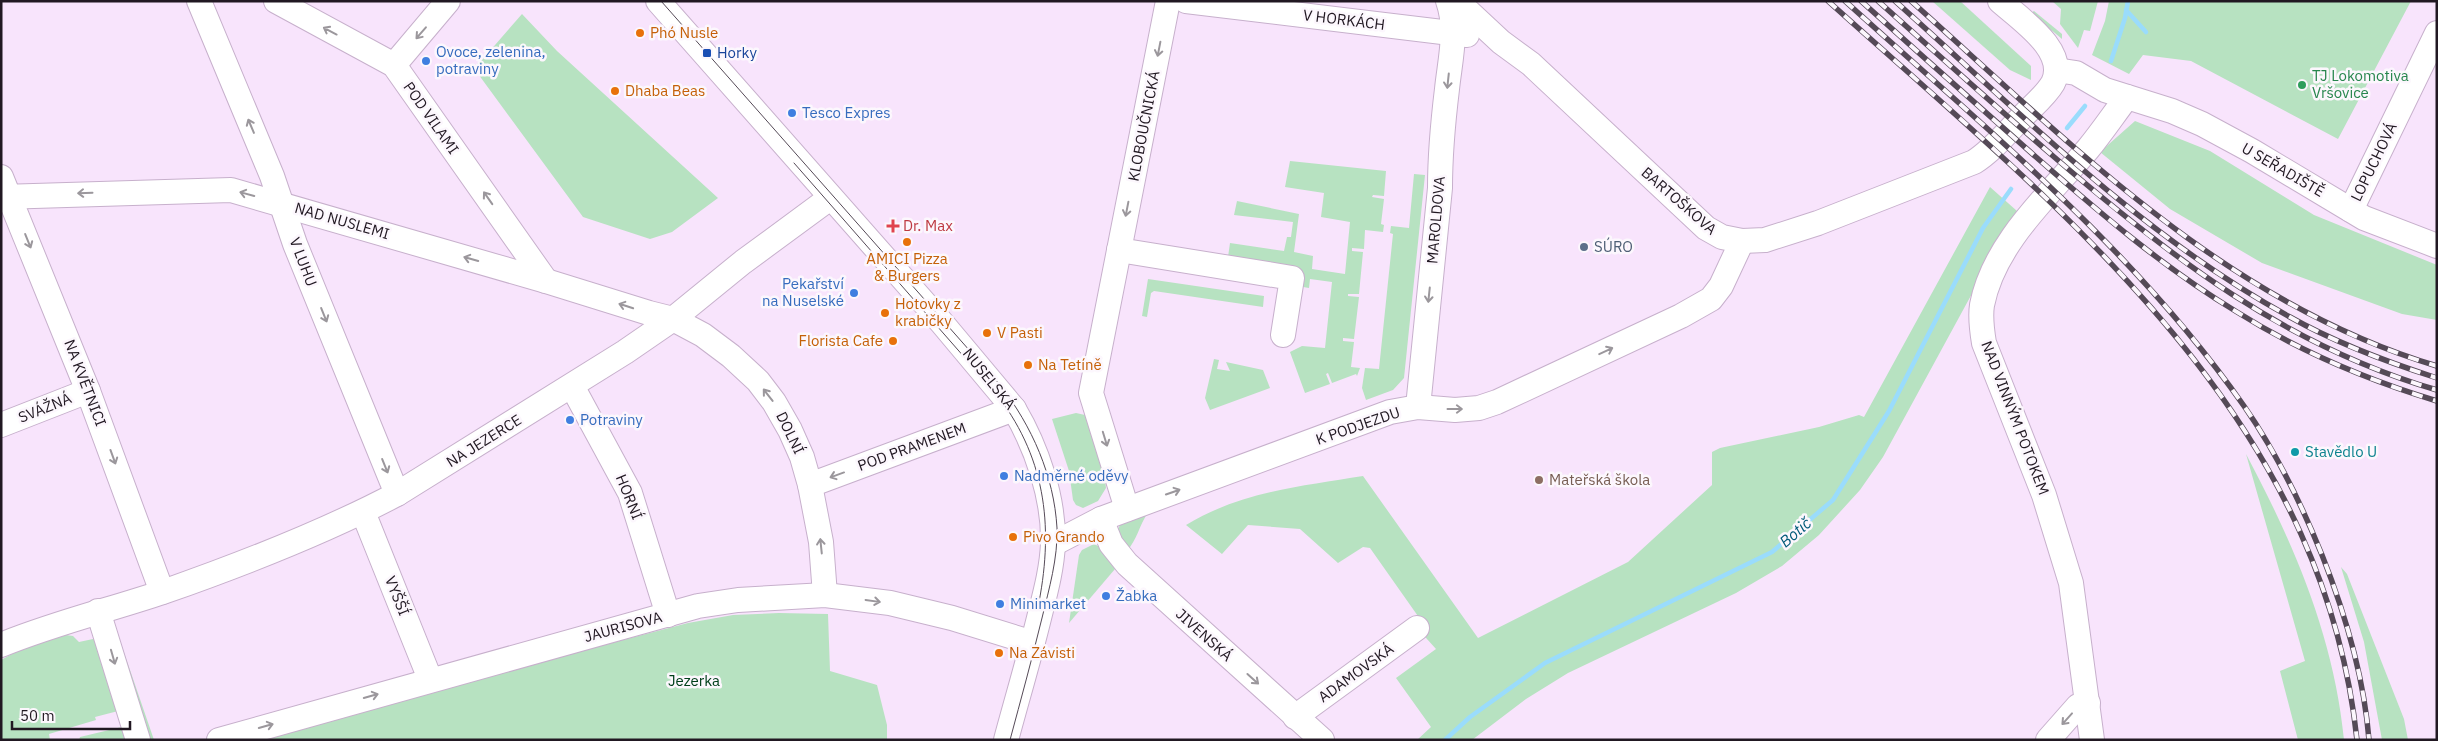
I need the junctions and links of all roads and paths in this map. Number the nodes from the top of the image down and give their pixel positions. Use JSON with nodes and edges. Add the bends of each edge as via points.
{"nodes":[{"id":1,"x":199,"y":1,"type":"edge"},
{"id":2,"x":276,"y":1,"type":"edge"},
{"id":3,"x":448,"y":1,"type":"edge"},
{"id":4,"x":658,"y":1,"type":"edge"},
{"id":5,"x":1168,"y":1,"type":"edge"},
{"id":6,"x":1186,"y":1,"type":"edge"},
{"id":7,"x":1440,"y":1,"type":"edge"},
{"id":8,"x":1448,"y":1,"type":"edge"},
{"id":9,"x":1458,"y":1,"type":"edge"},
{"id":10,"x":2000,"y":1,"type":"edge"},
{"id":11,"x":1407,"y":28,"type":"junction"},
{"id":12,"x":1453,"y":33,"type":"junction"},
{"id":13,"x":2437,"y":33,"type":"edge"},
{"id":14,"x":1500,"y":42,"type":"junction"},
{"id":15,"x":394,"y":65,"type":"junction"},
{"id":16,"x":2056,"y":70,"type":"junction"},
{"id":17,"x":2127,"y":97,"type":"junction"},
{"id":18,"x":4,"y":190,"type":"edge"},
{"id":19,"x":830,"y":198,"type":"junction"},
{"id":20,"x":283,"y":204,"type":"junction"},
{"id":21,"x":2351,"y":210,"type":"junction"},
{"id":22,"x":1742,"y":241,"type":"junction"},
{"id":23,"x":2437,"y":246,"type":"edge"},
{"id":24,"x":1119,"y":250,"type":"junction"},
{"id":25,"x":546,"y":281,"type":"junction"},
{"id":26,"x":673,"y":319,"type":"junction"},
{"id":27,"x":1283,"y":335,"type":"dead end"},
{"id":28,"x":572,"y":386,"type":"junction"},
{"id":29,"x":88,"y":391,"type":"junction"},
{"id":30,"x":1418,"y":407,"type":"junction"},
{"id":31,"x":1014,"y":409,"type":"junction"},
{"id":32,"x":1,"y":425,"type":"edge"},
{"id":33,"x":810,"y":485,"type":"junction"},
{"id":34,"x":398,"y":494,"type":"junction"},
{"id":35,"x":1127,"y":509,"type":"junction"},
{"id":36,"x":363,"y":512,"type":"junction"},
{"id":37,"x":1101,"y":519,"type":"junction"},
{"id":38,"x":1053,"y":544,"type":"junction"},
{"id":39,"x":162,"y":592,"type":"junction"},
{"id":40,"x":825,"y":595,"type":"junction"},
{"id":41,"x":98,"y":611,"type":"junction"},
{"id":42,"x":668,"y":615,"type":"junction"},
{"id":43,"x":1417,"y":628,"type":"dead end"},
{"id":44,"x":1032,"y":643,"type":"junction"},
{"id":45,"x":1,"y":645,"type":"edge"},
{"id":46,"x":430,"y":679,"type":"junction"},
{"id":47,"x":2088,"y":703,"type":"junction"},
{"id":48,"x":1295,"y":717,"type":"junction"},
{"id":49,"x":138,"y":740,"type":"edge"},
{"id":50,"x":219,"y":740,"type":"edge"},
{"id":51,"x":1006,"y":740,"type":"edge"},
{"id":52,"x":1322,"y":740,"type":"edge"},
{"id":53,"x":2048,"y":740,"type":"edge"},
{"id":54,"x":2092,"y":740,"type":"edge"}],
"edges":[{"from":20,"to":1,"type":"street","name":"V LUHU","one_way":true},
{"from":15,"to":2,"type":"street","name":"POD VILAMI","one_way":true},
{"from":3,"to":15,"type":"street","one_way":true},
{"from":4,"to":19,"type":"street","name":"NUSELSKÁ"},
{"from":5,"to":24,"type":"street","name":"KLOBOUČNICKÁ","one_way":true},
{"from":6,"to":11,"type":"street","name":"V HORKÁCH"},
{"from":7,"to":11,"type":"street","via":[[1438,9],[1428,20]]},
{"from":8,"to":12,"type":"street"},
{"from":9,"to":14,"type":"street","name":"BARTOŠKOVA"},
{"from":10,"to":16,"type":"street","via":[[2043,40],[2053,54]]},
{"from":11,"to":12,"type":"street","name":"V HORKÁCH"},
{"from":12,"to":14,"type":"street","name":"V HORKÁCH"},
{"from":12,"to":30,"type":"street","name":"MAROLDOVA","one_way":true},
{"from":13,"to":21,"type":"street","name":"LOPUCHOVÁ"},
{"from":14,"to":22,"type":"street","name":"BARTOŠKOVA","via":[[1531,64],[1706,228],[1722,237]]},
{"from":25,"to":15,"type":"street","name":"POD VILAMI","one_way":true},
{"from":16,"to":17,"type":"street","via":[[2076,73],[2106,90]]},
{"from":16,"to":22,"type":"street","name":"BARTOŠKOVA","via":[[2053,82],[2038,101],[1974,162],[1818,223],[1765,240]]},
{"from":17,"to":21,"type":"street","name":"U SEŘADIŠTĚ","via":[[2202,124]]},
{"from":17,"to":47,"type":"street","name":"NAD VINNÝM POTOKEM","via":[[2089,148],[2041,202],[2004,253],[1987,290],[1982,315],[1984,343],[2044,495],[2071,583]]},
{"from":20,"to":18,"type":"street","name":"NAD NUSLEMI","one_way":true,"via":[[226,190]]},
{"from":18,"to":29,"type":"street","name":"NA KVĚTNICI","one_way":true},
{"from":19,"to":26,"type":"street","name":"NA JEZERCE"},
{"from":19,"to":31,"type":"street","name":"NUSELSKÁ"},
{"from":25,"to":20,"type":"street","name":"NAD NUSLEMI","one_way":true},
{"from":20,"to":34,"type":"street","name":"V LUHU","one_way":true,"via":[[295,244]]},
{"from":21,"to":23,"type":"street","name":"U SEŘADIŠTĚ"},
{"from":30,"to":22,"type":"street","name":"K PODJEZDU","one_way":true,"via":[[1455,410],[1497,402],[1688,312],[1711,298],[1721,286]]},
{"from":24,"to":27,"type":"street","via":[[1292,278]]},
{"from":24,"to":35,"type":"street","name":"KLOBOUČNICKÁ","one_way":true,"via":[[1091,393]]},
{"from":26,"to":25,"type":"street","name":"NAD NUSLEMI","one_way":true},
{"from":26,"to":28,"type":"street","name":"NA JEZERCE"},
{"from":33,"to":26,"type":"street","name":"DOLNÍ","one_way":true,"via":[[790,430],[758,381],[732,356]]},
{"from":28,"to":34,"type":"street","name":"NA JEZERCE"},
{"from":28,"to":42,"type":"street","name":"HORNÍ","via":[[630,494]]},
{"from":29,"to":32,"type":"street","name":"SVÁŽNÁ"},
{"from":29,"to":39,"type":"street","name":"NA KVĚTNICI","one_way":true},
{"from":35,"to":30,"type":"street","name":"K PODJEZDU","one_way":true,"via":[[1390,412]]},
{"from":31,"to":33,"type":"street","name":"POD PRAMENEM","one_way":true},
{"from":31,"to":38,"type":"street","name":"NUSELSKÁ","via":[[1042,473]]},
{"from":40,"to":33,"type":"street","name":"DOLNÍ","one_way":true,"via":[[821,542]]},
{"from":34,"to":36,"type":"street","name":"NA JEZERCE"},
{"from":35,"to":37,"type":"street","name":"K PODJEZDU"},
{"from":36,"to":39,"type":"street","name":"NA JEZERCE"},
{"from":36,"to":46,"type":"street","name":"VYŠŠÍ"},
{"from":37,"to":38,"type":"street","name":"K PODJEZDU"},
{"from":37,"to":48,"type":"street","name":"JIVENSKÁ","one_way":true,"via":[[1112,544],[1127,564]]},
{"from":38,"to":44,"type":"street","name":"NUSELSKÁ","via":[[1047,586]]},
{"from":39,"to":41,"type":"street","name":"NA JEZERCE"},
{"from":40,"to":42,"type":"street","name":"JAURISOVA","via":[[717,602]]},
{"from":40,"to":44,"type":"street","name":"JAURISOVA","one_way":true,"via":[[890,603]]},
{"from":41,"to":45,"type":"street","name":"NA JEZERCE"},
{"from":41,"to":49,"type":"street","one_way":true},
{"from":42,"to":46,"type":"street","name":"JAURISOVA"},
{"from":43,"to":48,"type":"street","name":"ADAMOVSKÁ"},
{"from":44,"to":51,"type":"street","name":"NUSELSKÁ"},
{"from":50,"to":46,"type":"street","name":"JAURISOVA","one_way":true},
{"from":47,"to":53,"type":"street","one_way":true,"via":[[2078,706]]},
{"from":47,"to":54,"type":"street","name":"NAD VINNÝM POTOKEM"},
{"from":48,"to":52,"type":"street","name":"JIVENSKÁ"}]}
